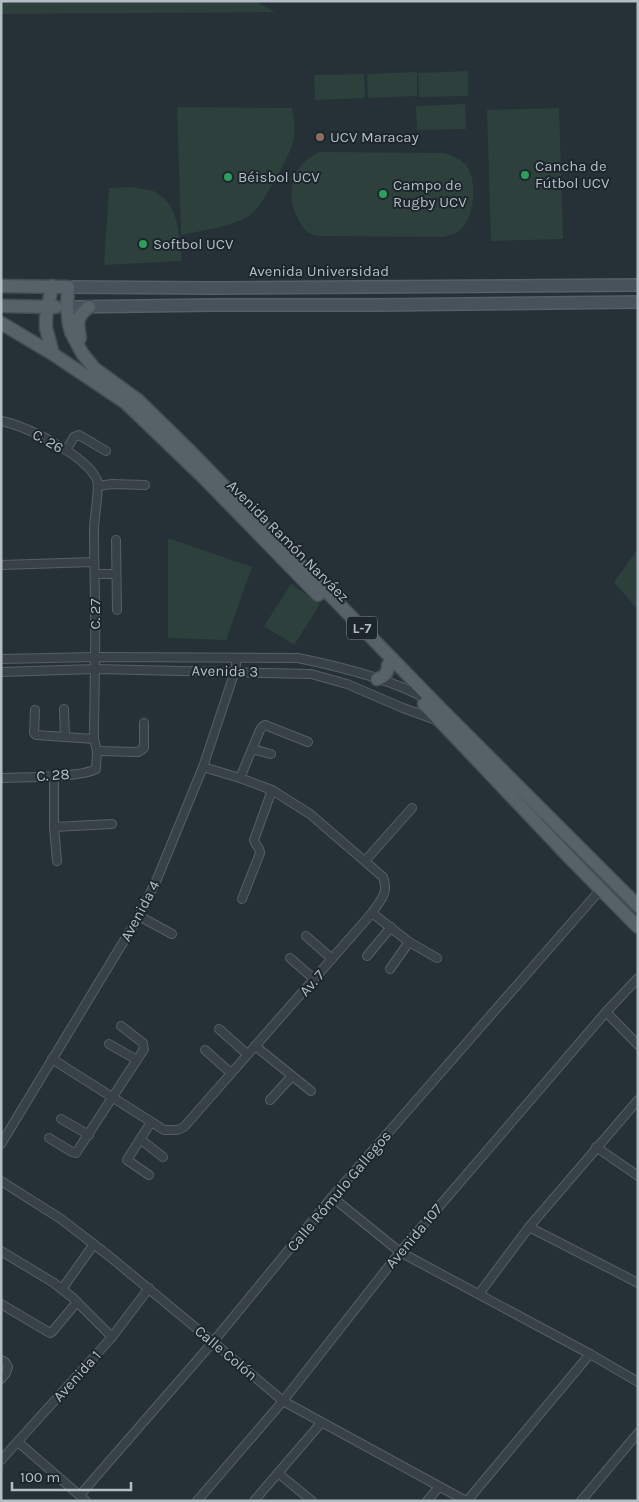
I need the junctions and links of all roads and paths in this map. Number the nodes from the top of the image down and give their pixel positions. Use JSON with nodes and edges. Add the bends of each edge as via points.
{"nodes":[{"id":1,"x":638,"y":285,"type":"edge"},
{"id":2,"x":1,"y":286,"type":"edge"},
{"id":3,"x":52,"y":286,"type":"junction"},
{"id":4,"x":578,"y":286,"type":"junction"},
{"id":5,"x":68,"y":287,"type":"junction"},
{"id":6,"x":638,"y":302,"type":"edge"},
{"id":7,"x":577,"y":303,"type":"junction"},
{"id":8,"x":1,"y":306,"type":"edge"},
{"id":9,"x":48,"y":307,"type":"junction"},
{"id":10,"x":67,"y":307,"type":"junction"},
{"id":11,"x":89,"y":307,"type":"junction"},
{"id":12,"x":1,"y":322,"type":"edge"},
{"id":13,"x":82,"y":353,"type":"junction"},
{"id":14,"x":53,"y":354,"type":"junction"},
{"id":15,"x":1,"y":421,"type":"edge"},
{"id":16,"x":66,"y":450,"type":"junction"},
{"id":17,"x":106,"y":451,"type":"dead end"},
{"id":18,"x":145,"y":485,"type":"dead end"},
{"id":19,"x":98,"y":486,"type":"junction"},
{"id":20,"x":116,"y":540,"type":"dead end"},
{"id":21,"x":94,"y":562,"type":"junction"},
{"id":22,"x":1,"y":565,"type":"edge"},
{"id":23,"x":95,"y":574,"type":"junction"},
{"id":24,"x":116,"y":574,"type":"junction"},
{"id":25,"x":118,"y":610,"type":"dead end"},
{"id":26,"x":96,"y":657,"type":"junction"},
{"id":27,"x":238,"y":658,"type":"junction"},
{"id":28,"x":1,"y":659,"type":"edge"},
{"id":29,"x":388,"y":665,"type":"junction"},
{"id":30,"x":95,"y":669,"type":"junction"},
{"id":31,"x":235,"y":671,"type":"junction"},
{"id":32,"x":1,"y":672,"type":"edge"},
{"id":33,"x":377,"y":679,"type":"junction"},
{"id":34,"x":412,"y":691,"type":"junction"},
{"id":35,"x":438,"y":707,"type":"junction"},
{"id":36,"x":64,"y":709,"type":"dead end"},
{"id":37,"x":35,"y":710,"type":"dead end"},
{"id":38,"x":441,"y":722,"type":"junction"},
{"id":39,"x":144,"y":723,"type":"dead end"},
{"id":40,"x":64,"y":737,"type":"junction"},
{"id":41,"x":94,"y":739,"type":"junction"},
{"id":42,"x":308,"y":742,"type":"dead end"},
{"id":43,"x":252,"y":749,"type":"junction"},
{"id":44,"x":97,"y":751,"type":"junction"},
{"id":45,"x":271,"y":754,"type":"dead end"},
{"id":46,"x":96,"y":760,"type":"joint"},
{"id":47,"x":203,"y":767,"type":"junction"},
{"id":48,"x":54,"y":776,"type":"junction"},
{"id":49,"x":1,"y":778,"type":"edge"},
{"id":50,"x":240,"y":778,"type":"junction"},
{"id":51,"x":272,"y":790,"type":"junction"},
{"id":52,"x":412,"y":808,"type":"dead end"},
{"id":53,"x":112,"y":824,"type":"dead end"},
{"id":54,"x":54,"y":827,"type":"junction"},
{"id":55,"x":57,"y":860,"type":"dead end"},
{"id":56,"x":365,"y":861,"type":"junction"},
{"id":57,"x":600,"y":889,"type":"junction"},
{"id":58,"x":242,"y":899,"type":"dead end"},
{"id":59,"x":638,"y":906,"type":"edge"},
{"id":60,"x":372,"y":913,"type":"junction"},
{"id":61,"x":139,"y":916,"type":"junction"},
{"id":62,"x":391,"y":927,"type":"junction"},
{"id":63,"x":638,"y":927,"type":"edge"},
{"id":64,"x":172,"y":934,"type":"dead end"},
{"id":65,"x":306,"y":936,"type":"dead end"},
{"id":66,"x":410,"y":942,"type":"junction"},
{"id":67,"x":367,"y":956,"type":"dead end"},
{"id":68,"x":290,"y":958,"type":"dead end"},
{"id":69,"x":437,"y":958,"type":"dead end"},
{"id":70,"x":332,"y":959,"type":"junction"},
{"id":71,"x":390,"y":969,"type":"dead end"},
{"id":72,"x":638,"y":978,"type":"edge"},
{"id":73,"x":314,"y":980,"type":"junction"},
{"id":74,"x":606,"y":1012,"type":"junction"},
{"id":75,"x":121,"y":1026,"type":"dead end"},
{"id":76,"x":219,"y":1029,"type":"dead end"},
{"id":77,"x":109,"y":1044,"type":"dead end"},
{"id":78,"x":638,"y":1045,"type":"edge"},
{"id":79,"x":255,"y":1046,"type":"junction"},
{"id":80,"x":205,"y":1050,"type":"dead end"},
{"id":81,"x":247,"y":1054,"type":"junction"},
{"id":82,"x":52,"y":1059,"type":"junction"},
{"id":83,"x":137,"y":1060,"type":"junction"},
{"id":84,"x":231,"y":1073,"type":"junction"},
{"id":85,"x":292,"y":1076,"type":"junction"},
{"id":86,"x":311,"y":1091,"type":"dead end"},
{"id":87,"x":113,"y":1097,"type":"junction"},
{"id":88,"x":270,"y":1100,"type":"dead end"},
{"id":89,"x":638,"y":1100,"type":"edge"},
{"id":90,"x":61,"y":1119,"type":"dead end"},
{"id":91,"x":151,"y":1122,"type":"junction"},
{"id":92,"x":89,"y":1135,"type":"junction"},
{"id":93,"x":49,"y":1138,"type":"dead end"},
{"id":94,"x":140,"y":1139,"type":"junction"},
{"id":95,"x":1,"y":1144,"type":"edge"},
{"id":96,"x":596,"y":1147,"type":"junction"},
{"id":97,"x":163,"y":1157,"type":"dead end"},
{"id":98,"x":149,"y":1175,"type":"dead end"},
{"id":99,"x":638,"y":1176,"type":"edge"},
{"id":100,"x":1,"y":1181,"type":"edge"},
{"id":101,"x":332,"y":1197,"type":"junction"},
{"id":102,"x":529,"y":1227,"type":"junction"},
{"id":103,"x":94,"y":1244,"type":"junction"},
{"id":104,"x":1,"y":1251,"type":"edge"},
{"id":105,"x":400,"y":1252,"type":"junction"},
{"id":106,"x":638,"y":1283,"type":"edge"},
{"id":107,"x":149,"y":1288,"type":"junction"},
{"id":108,"x":62,"y":1289,"type":"junction"},
{"id":109,"x":478,"y":1294,"type":"junction"},
{"id":110,"x":77,"y":1302,"type":"junction"},
{"id":111,"x":1,"y":1304,"type":"edge"},
{"id":112,"x":112,"y":1337,"type":"junction"},
{"id":113,"x":213,"y":1342,"type":"junction"},
{"id":114,"x":590,"y":1354,"type":"junction"},
{"id":115,"x":1,"y":1360,"type":"edge"},
{"id":116,"x":1,"y":1379,"type":"edge"},
{"id":117,"x":638,"y":1382,"type":"edge"},
{"id":118,"x":283,"y":1402,"type":"junction"},
{"id":119,"x":321,"y":1422,"type":"junction"},
{"id":120,"x":638,"y":1433,"type":"edge"},
{"id":121,"x":18,"y":1442,"type":"junction"},
{"id":122,"x":1,"y":1460,"type":"edge"},
{"id":123,"x":278,"y":1473,"type":"junction"},
{"id":124,"x":438,"y":1487,"type":"junction"},
{"id":125,"x":83,"y":1498,"type":"edge"},
{"id":126,"x":197,"y":1501,"type":"edge"},
{"id":127,"x":254,"y":1501,"type":"edge"},
{"id":128,"x":312,"y":1501,"type":"edge"},
{"id":129,"x":427,"y":1501,"type":"edge"},
{"id":130,"x":467,"y":1501,"type":"edge"},
{"id":131,"x":581,"y":1501,"type":"edge"}],
"edges":[{"from":1,"to":4,"type":"street","name":"Avenida Universidad"},
{"from":2,"to":3,"type":"main road","name":"Avenida Universidad"},
{"from":3,"to":5,"type":"main road","name":"Avenida Universidad"},
{"from":3,"to":9,"type":"main road"},
{"from":4,"to":5,"type":"street","name":"Avenida Universidad"},
{"from":4,"to":7,"type":"street"},
{"from":5,"to":10,"type":"main road","name":"Avenida Ramón Narváez","number":"L-7"},
{"from":6,"to":7,"type":"street"},
{"from":7,"to":11,"type":"street"},
{"from":8,"to":9,"type":"main road"},
{"from":9,"to":10,"type":"main road"},
{"from":9,"to":14,"type":"main road","via":[[46,328]]},
{"from":10,"to":11,"type":"street"},
{"from":10,"to":13,"type":"main road","name":"Avenida Ramón Narváez","number":"L-7","via":[[71,332]]},
{"from":11,"to":13,"type":"main road","via":[[80,314],[78,324]]},
{"from":12,"to":14,"type":"main road","name":"Avenida Ramón Narváez"},
{"from":13,"to":35,"type":"main road","name":"Avenida Ramón Narváez","number":"L-7","via":[[94,368],[138,400],[188,449]]},
{"from":14,"to":29,"type":"main road","name":"Avenida Ramón Narváez","number":"L-7","via":[[126,403]]},
{"from":15,"to":16,"type":"street","name":"C. 26","via":[[21,427]]},
{"from":16,"to":17,"type":"street","via":[[79,435]]},
{"from":16,"to":19,"type":"street","name":"C. 26","via":[[90,470]]},
{"from":18,"to":19,"type":"street"},
{"from":19,"to":21,"type":"street","name":"C. 27"},
{"from":20,"to":24,"type":"street"},
{"from":21,"to":22,"type":"street"},
{"from":21,"to":23,"type":"street","name":"C. 27"},
{"from":23,"to":24,"type":"street"},
{"from":23,"to":26,"type":"street","name":"C. 27"},
{"from":24,"to":25,"type":"street"},
{"from":26,"to":27,"type":"street","name":"Avenida 3"},
{"from":26,"to":28,"type":"street","name":"Avenida 3"},
{"from":26,"to":30,"type":"street","name":"C. 27"},
{"from":27,"to":31,"type":"street","name":"Avenida 4"},
{"from":27,"to":33,"type":"street","name":"Avenida 3","via":[[298,658]]},
{"from":29,"to":33,"type":"main road","via":[[383,678]]},
{"from":29,"to":34,"type":"main road","name":"Avenida Ramón Narváez","number":"L-7"},
{"from":30,"to":31,"type":"street","name":"Avenida 3"},
{"from":30,"to":32,"type":"street","name":"Avenida 3"},
{"from":30,"to":41,"type":"street","name":"C. 27"},
{"from":31,"to":38,"type":"street","name":"Avenida 3","via":[[312,674],[348,684]]},
{"from":31,"to":47,"type":"street","name":"Avenida 4"},
{"from":33,"to":34,"type":"street","name":"Avenida 3"},
{"from":34,"to":35,"type":"street","name":"Avenida 3"},
{"from":34,"to":38,"type":"main road","name":"Avenida Ramón Narváez","number":"L-7"},
{"from":35,"to":59,"type":"main road","name":"Avenida Ramón Narváez","number":"L-7"},
{"from":36,"to":40,"type":"street"},
{"from":37,"to":40,"type":"street","via":[[36,735]]},
{"from":38,"to":57,"type":"main road","name":"Avenida Ramón Narváez","number":"L-7"},
{"from":39,"to":44,"type":"street","via":[[144,748],[138,752]]},
{"from":40,"to":41,"type":"street"},
{"from":41,"to":44,"type":"street","name":"C. 27"},
{"from":42,"to":43,"type":"street","via":[[265,725]]},
{"from":43,"to":45,"type":"street"},
{"from":43,"to":50,"type":"street"},
{"from":44,"to":46,"type":"street","name":"C. 27"},
{"from":46,"to":48,"type":"street","name":"C. 28","via":[[96,769],[90,772]]},
{"from":47,"to":50,"type":"street","name":"Av. 7"},
{"from":47,"to":61,"type":"street","name":"Avenida 4"},
{"from":48,"to":49,"type":"street","name":"C. 28"},
{"from":48,"to":54,"type":"street"},
{"from":50,"to":51,"type":"street","name":"Av. 7"},
{"from":51,"to":56,"type":"street","name":"Av. 7","via":[[310,814]]},
{"from":51,"to":58,"type":"street","via":[[254,840],[260,853]]},
{"from":52,"to":56,"type":"street"},
{"from":53,"to":54,"type":"street"},
{"from":54,"to":55,"type":"street"},
{"from":56,"to":60,"type":"street","name":"Av. 7","via":[[383,877],[386,886]]},
{"from":57,"to":63,"type":"main road","name":"Avenida Ramón Narváez","number":"L-7"},
{"from":57,"to":101,"type":"street","name":"Calle Rómulo Gallegos"},
{"from":60,"to":62,"type":"street"},
{"from":60,"to":70,"type":"street","name":"Av. 7"},
{"from":61,"to":64,"type":"street"},
{"from":61,"to":82,"type":"street","name":"Avenida 4"},
{"from":62,"to":66,"type":"street"},
{"from":62,"to":67,"type":"street"},
{"from":65,"to":70,"type":"street"},
{"from":66,"to":69,"type":"street"},
{"from":66,"to":71,"type":"street"},
{"from":68,"to":73,"type":"street"},
{"from":70,"to":73,"type":"street","name":"Av. 7"},
{"from":72,"to":74,"type":"street","name":"Avenida 107"},
{"from":73,"to":79,"type":"street","name":"Av. 7"},
{"from":74,"to":78,"type":"street"},
{"from":74,"to":105,"type":"street","name":"Avenida 107"},
{"from":75,"to":83,"type":"street","via":[[143,1043],[144,1049]]},
{"from":76,"to":81,"type":"street"},
{"from":77,"to":83,"type":"street"},
{"from":79,"to":81,"type":"street","name":"Av. 7"},
{"from":79,"to":85,"type":"street"},
{"from":80,"to":84,"type":"street"},
{"from":81,"to":84,"type":"street","name":"Av. 7"},
{"from":82,"to":87,"type":"street","name":"Av. 7"},
{"from":82,"to":95,"type":"street","name":"Avenida 4"},
{"from":83,"to":87,"type":"street"},
{"from":84,"to":91,"type":"street","name":"Av. 7","via":[[184,1127],[164,1130]]},
{"from":85,"to":86,"type":"street"},
{"from":85,"to":88,"type":"street"},
{"from":87,"to":91,"type":"street","name":"Av. 7"},
{"from":87,"to":92,"type":"street"},
{"from":89,"to":96,"type":"street"},
{"from":90,"to":92,"type":"street"},
{"from":91,"to":94,"type":"street"},
{"from":92,"to":93,"type":"street","via":[[76,1153]]},
{"from":94,"to":97,"type":"street"},
{"from":94,"to":98,"type":"street","via":[[127,1160]]},
{"from":96,"to":99,"type":"street"},
{"from":96,"to":102,"type":"street"},
{"from":100,"to":103,"type":"street","name":"Calle Colón"},
{"from":101,"to":105,"type":"street"},
{"from":101,"to":113,"type":"street","name":"Calle Rómulo Gallegos"},
{"from":102,"to":106,"type":"street"},
{"from":102,"to":109,"type":"street"},
{"from":103,"to":107,"type":"street","name":"Calle Colón"},
{"from":103,"to":108,"type":"street"},
{"from":104,"to":108,"type":"street"},
{"from":105,"to":109,"type":"street"},
{"from":105,"to":118,"type":"street","name":"Avenida 107"},
{"from":107,"to":112,"type":"street","name":"Avenida 1"},
{"from":107,"to":113,"type":"street","name":"Calle Colón"},
{"from":108,"to":110,"type":"street"},
{"from":109,"to":114,"type":"street"},
{"from":110,"to":111,"type":"street","via":[[52,1332]]},
{"from":110,"to":112,"type":"street"},
{"from":112,"to":121,"type":"street","name":"Avenida 1"},
{"from":113,"to":118,"type":"street","name":"Calle Colón"},
{"from":113,"to":125,"type":"street","name":"Calle Rómulo Gallegos"},
{"from":114,"to":117,"type":"street"},
{"from":114,"to":130,"type":"street"},
{"from":115,"to":116,"type":"street","via":[[8,1367]]},
{"from":118,"to":119,"type":"street","name":"Calle Colón"},
{"from":118,"to":126,"type":"street","name":"Avenida 107"},
{"from":119,"to":123,"type":"street"},
{"from":119,"to":124,"type":"street","name":"Calle Colón"},
{"from":120,"to":131,"type":"street"},
{"from":121,"to":122,"type":"street","name":"Avenida 1"},
{"from":121,"to":125,"type":"street"},
{"from":123,"to":127,"type":"street"},
{"from":123,"to":128,"type":"street"},
{"from":124,"to":129,"type":"street"},
{"from":124,"to":130,"type":"street","name":"Calle Colón"}]}
